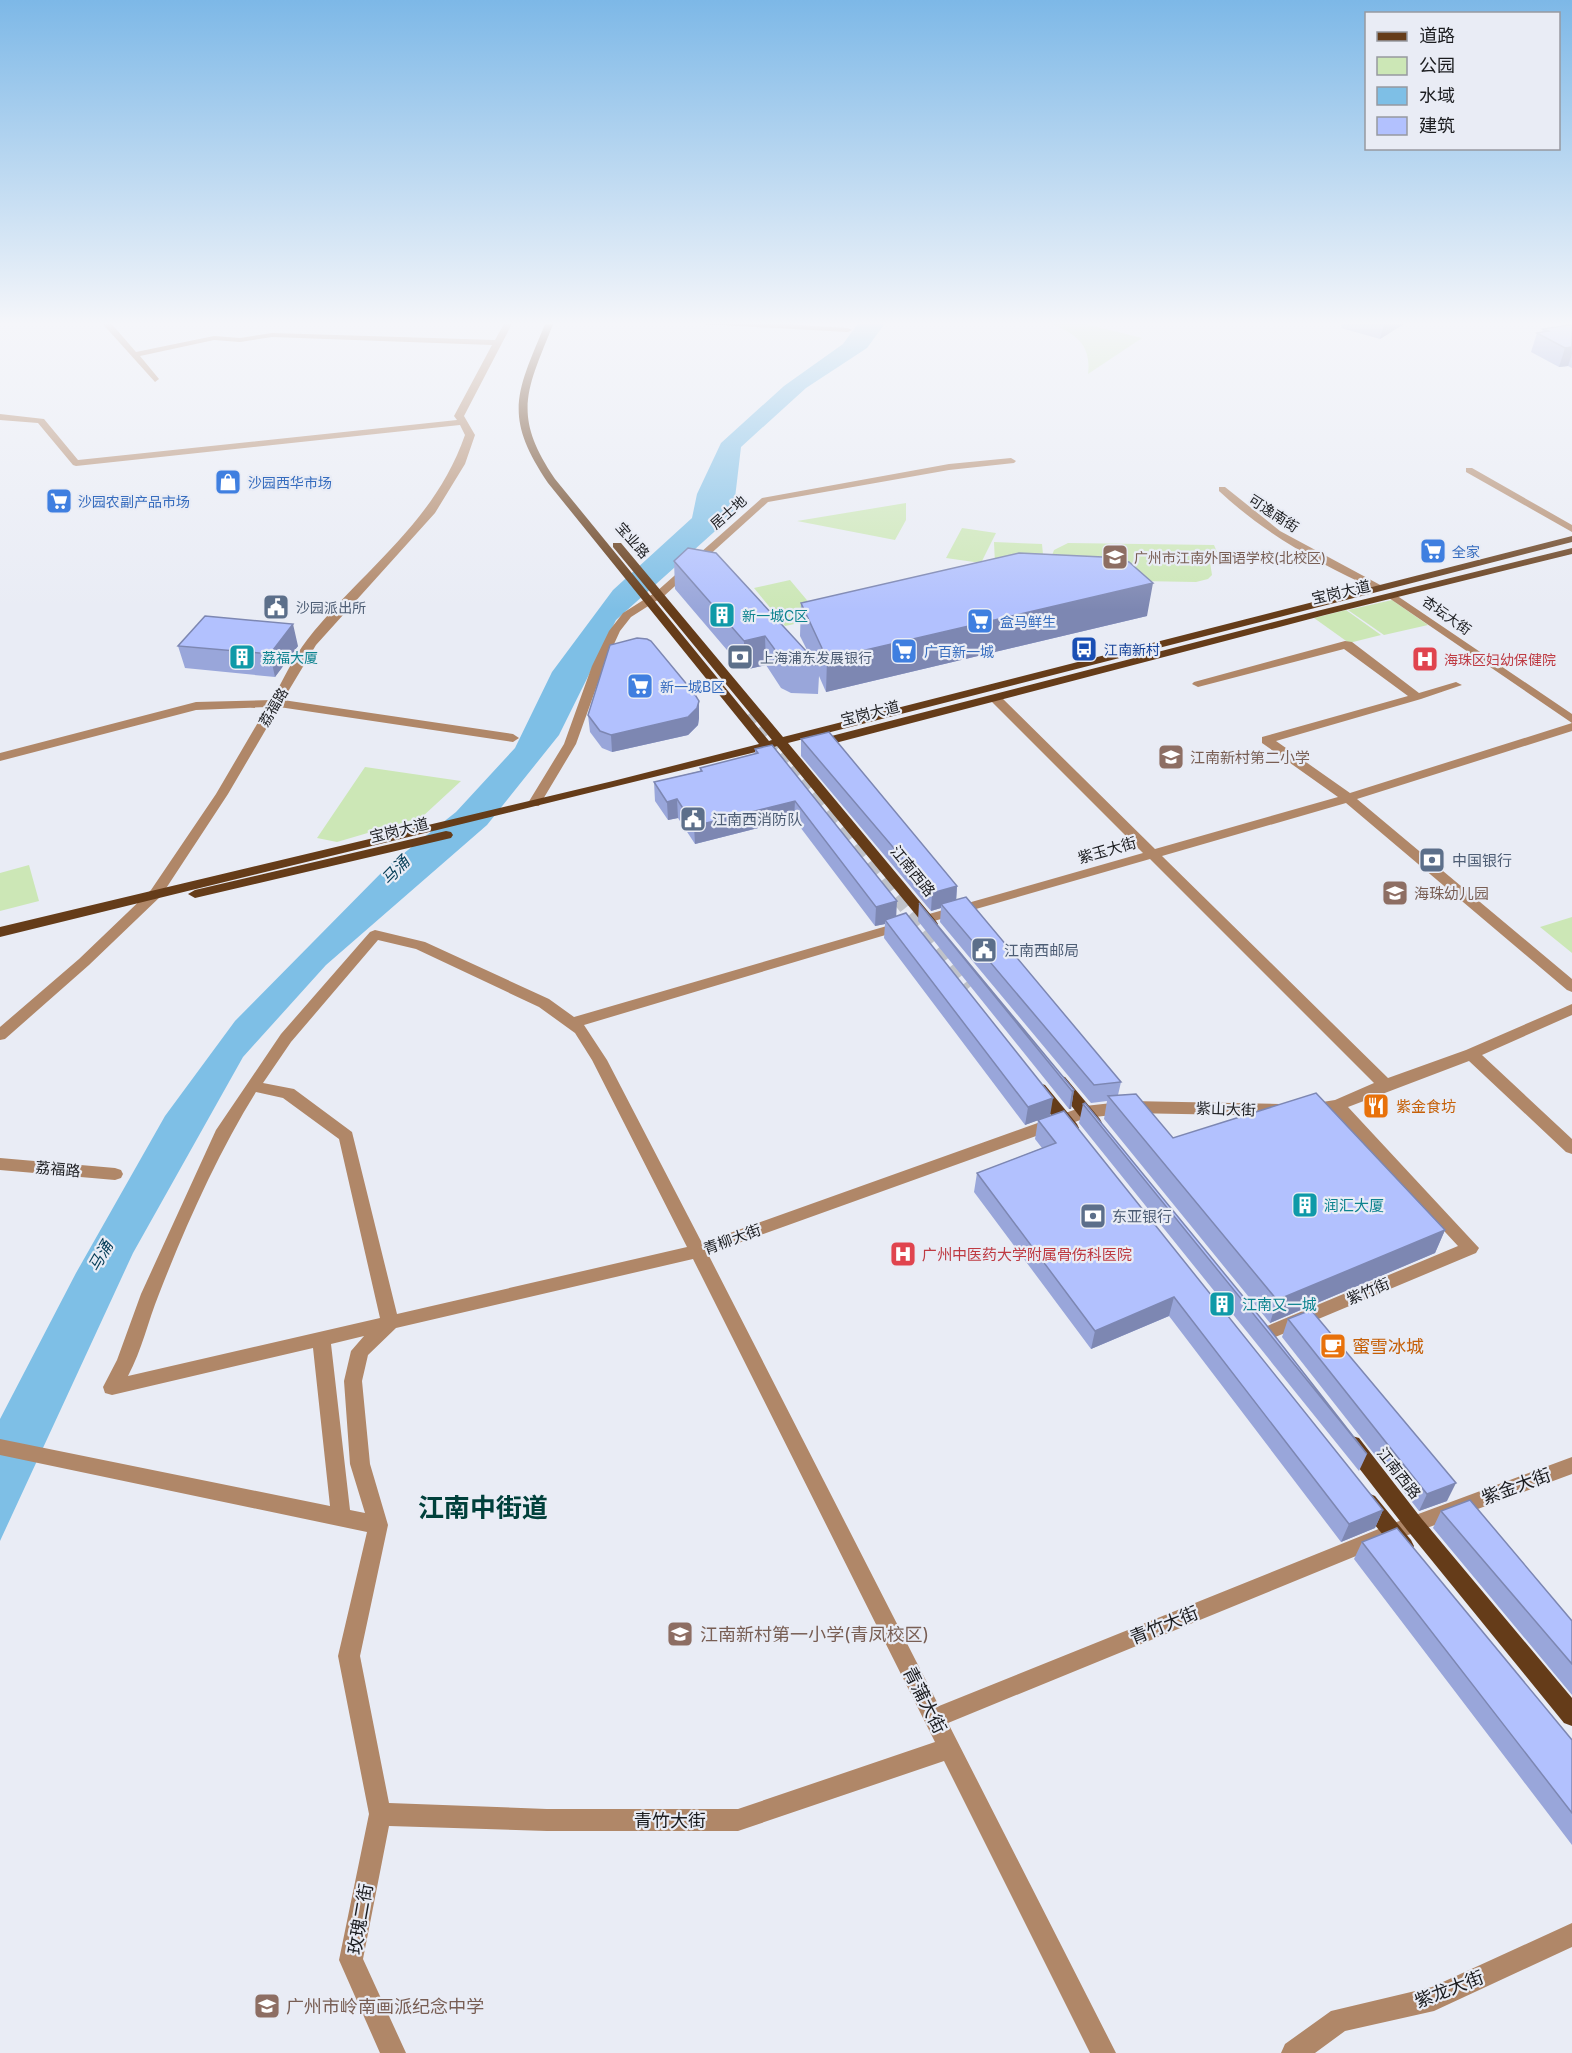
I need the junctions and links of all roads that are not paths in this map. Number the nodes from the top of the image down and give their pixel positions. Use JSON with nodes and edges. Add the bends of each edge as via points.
{"nodes":[{"id":1,"x":8,"y":418,"type":"edge"},
{"id":2,"x":460,"y":418,"type":"edge"},
{"id":3,"x":522,"y":418,"type":"edge"},
{"id":4,"x":533,"y":418,"type":"edge"},
{"id":5,"x":463,"y":422,"type":"junction"},
{"id":6,"x":1011,"y":461,"type":"dead end"},
{"id":7,"x":1469,"y":470,"type":"dead end"},
{"id":8,"x":1222,"y":489,"type":"dead end"},
{"id":9,"x":1572,"y":529,"type":"edge"},
{"id":10,"x":1572,"y":539,"type":"edge"},
{"id":11,"x":1572,"y":551,"type":"edge"},
{"id":12,"x":628,"y":565,"type":"junction"},
{"id":13,"x":1379,"y":587,"type":"junction"},
{"id":14,"x":1393,"y":596,"type":"junction"},
{"id":15,"x":652,"y":597,"type":"junction"},
{"id":16,"x":1198,"y":684,"type":"dead end"},
{"id":17,"x":1456,"y":685,"type":"dead end"},
{"id":18,"x":1418,"y":697,"type":"junction"},
{"id":19,"x":996,"y":698,"type":"junction"},
{"id":20,"x":276,"y":703,"type":"junction"},
{"id":21,"x":1572,"y":719,"type":"edge"},
{"id":22,"x":1572,"y":727,"type":"edge"},
{"id":23,"x":513,"y":738,"type":"dead end"},
{"id":24,"x":785,"y":746,"type":"junction"},
{"id":25,"x":770,"y":750,"type":"junction"},
{"id":26,"x":0,"y":756,"type":"edge"},
{"id":27,"x":792,"y":778,"type":"edge"},
{"id":28,"x":619,"y":788,"type":"junction"},
{"id":29,"x":1348,"y":798,"type":"junction"},
{"id":30,"x":534,"y":803,"type":"junction"},
{"id":31,"x":1153,"y":854,"type":"junction"},
{"id":32,"x":156,"y":893,"type":"junction"},
{"id":33,"x":139,"y":908,"type":"junction"},
{"id":34,"x":927,"y":919,"type":"junction"},
{"id":35,"x":907,"y":924,"type":"edge"},
{"id":36,"x":0,"y":932,"type":"edge"},
{"id":37,"x":942,"y":938,"type":"edge"},
{"id":38,"x":0,"y":941,"type":"edge"},
{"id":39,"x":1572,"y":987,"type":"edge"},
{"id":40,"x":1572,"y":1009,"type":"edge"},
{"id":41,"x":572,"y":1023,"type":"junction"},
{"id":42,"x":0,"y":1035,"type":"edge"},
{"id":43,"x":1471,"y":1054,"type":"junction"},
{"id":44,"x":1047,"y":1066,"type":"edge"},
{"id":45,"x":1032,"y":1080,"type":"edge"},
{"id":46,"x":1386,"y":1085,"type":"junction"},
{"id":47,"x":252,"y":1086,"type":"junction"},
{"id":48,"x":1337,"y":1105,"type":"junction"},
{"id":49,"x":1085,"y":1112,"type":"junction"},
{"id":50,"x":1063,"y":1118,"type":"junction"},
{"id":51,"x":1108,"y":1139,"type":"edge"},
{"id":52,"x":1084,"y":1144,"type":"edge"},
{"id":53,"x":1572,"y":1148,"type":"edge"},
{"id":54,"x":0,"y":1164,"type":"edge"},
{"id":55,"x":115,"y":1174,"type":"dead end"},
{"id":56,"x":698,"y":1251,"type":"junction"},
{"id":57,"x":1254,"y":1319,"type":"edge"},
{"id":58,"x":390,"y":1323,"type":"junction"},
{"id":59,"x":1266,"y":1334,"type":"junction"},
{"id":60,"x":321,"y":1339,"type":"junction"},
{"id":61,"x":1280,"y":1352,"type":"edge"},
{"id":62,"x":1344,"y":1434,"type":"edge"},
{"id":63,"x":0,"y":1447,"type":"edge"},
{"id":64,"x":1572,"y":1465,"type":"edge"},
{"id":65,"x":1358,"y":1489,"type":"edge"},
{"id":66,"x":341,"y":1518,"type":"junction"},
{"id":67,"x":1414,"y":1524,"type":"junction"},
{"id":68,"x":378,"y":1525,"type":"junction"},
{"id":69,"x":1393,"y":1532,"type":"junction"},
{"id":70,"x":1414,"y":1559,"type":"edge"},
{"id":71,"x":1572,"y":1715,"type":"edge"},
{"id":72,"x":935,"y":1718,"type":"junction"},
{"id":73,"x":950,"y":1748,"type":"junction"},
{"id":74,"x":380,"y":1814,"type":"junction"},
{"id":75,"x":1572,"y":1935,"type":"edge"},
{"id":76,"x":393,"y":2053,"type":"edge"},
{"id":77,"x":1103,"y":2053,"type":"edge"},
{"id":78,"x":1294,"y":2053,"type":"edge"}],
"edges":[{"from":1,"to":5,"type":"street","via":[[41,421],[76,463]]},
{"from":2,"to":5,"type":"street","name":"荔福路"},
{"from":3,"to":12,"type":"main road","name":"宝业路","via":[[524,435],[536,460]]},
{"from":4,"to":12,"type":"main road","name":"宝业路","via":[[542,451]]},
{"from":5,"to":20,"type":"street","name":"荔福路","via":[[470,435],[460,464],[431,511],[311,643]]},
{"from":6,"to":15,"type":"street","name":"居士地","via":[[949,467],[765,500]]},
{"from":7,"to":9,"type":"street"},
{"from":8,"to":13,"type":"street","name":"可逸南街","via":[[1243,510],[1277,532],[1332,566]]},
{"from":10,"to":13,"type":"main road","name":"宝岗大道"},
{"from":11,"to":14,"type":"main road","name":"宝岗大道"},
{"from":12,"to":15,"type":"main road","name":"宝业路"},
{"from":13,"to":14,"type":"main road"},
{"from":13,"to":24,"type":"main road","name":"宝岗大道"},
{"from":14,"to":19,"type":"main road","name":"宝岗大道"},
{"from":14,"to":21,"type":"street","name":"杏坛大街"},
{"from":15,"to":24,"type":"main road","name":"宝业路"},
{"from":15,"to":25,"type":"main road","name":"宝业路"},
{"from":15,"to":30,"type":"street","name":"居士地","via":[[627,615],[615,631],[570,744]]},
{"from":16,"to":18,"type":"street","via":[[1347,644]]},
{"from":17,"to":18,"type":"street"},
{"from":18,"to":29,"type":"street","via":[[1266,740]]},
{"from":19,"to":24,"type":"main road","name":"宝岗大道"},
{"from":19,"to":31,"type":"street","name":"紫玉大街"},
{"from":20,"to":23,"type":"street"},
{"from":20,"to":26,"type":"street","via":[[196,706]]},
{"from":20,"to":32,"type":"street","name":"荔福路"},
{"from":22,"to":29,"type":"street"},
{"from":24,"to":25,"type":"main road","name":"宝岗大道"},
{"from":24,"to":34,"type":"main road","name":"江南西路"},
{"from":25,"to":27,"type":"main road","name":"宝业路"},
{"from":25,"to":28,"type":"main road","name":"宝岗大道"},
{"from":28,"to":30,"type":"main road","name":"宝岗大道"},
{"from":28,"to":33,"type":"main road","name":"宝岗大道"},
{"from":29,"to":31,"type":"street"},
{"from":29,"to":39,"type":"street"},
{"from":30,"to":32,"type":"main road","name":"宝岗大道"},
{"from":31,"to":34,"type":"street","name":"紫玉大街"},
{"from":31,"to":46,"type":"street"},
{"from":32,"to":33,"type":"street","name":"荔福路"},
{"from":32,"to":36,"type":"main road","name":"宝岗大道"},
{"from":33,"to":38,"type":"main road","name":"宝岗大道"},
{"from":33,"to":42,"type":"street","name":"荔福路"},
{"from":34,"to":37,"type":"main road","name":"江南西路"},
{"from":35,"to":41,"type":"street"},
{"from":40,"to":43,"type":"street","name":"紫山大街"},
{"from":41,"to":47,"type":"street","name":"青蒲大街","via":[[544,1003],[420,945],[375,935],[286,1038]]},
{"from":41,"to":56,"type":"street","name":"青蒲大街","via":[[599,1060]]},
{"from":43,"to":46,"type":"street","name":"紫山大街"},
{"from":43,"to":53,"type":"street"},
{"from":44,"to":49,"type":"main road"},
{"from":45,"to":50,"type":"main road"},
{"from":46,"to":48,"type":"street","name":"紫山大街"},
{"from":47,"to":58,"type":"street","via":[[288,1093],[346,1136]]},
{"from":47,"to":60,"type":"street","name":"青柳大街","via":[[222,1134],[112,1387]]},
{"from":48,"to":49,"type":"street","name":"紫山大街","via":[[1296,1110],[1130,1107]]},
{"from":48,"to":59,"type":"street","name":"紫竹街","via":[[1470,1248]]},
{"from":49,"to":50,"type":"street","name":"紫山大街"},
{"from":49,"to":51,"type":"main road"},
{"from":50,"to":52,"type":"main road"},
{"from":50,"to":56,"type":"street","name":"青柳大街"},
{"from":54,"to":55,"type":"street","name":"荔福路"},
{"from":56,"to":58,"type":"street","name":"青柳大街"},
{"from":56,"to":72,"type":"street","name":"青蒲大街"},
{"from":57,"to":59,"type":"main road"},
{"from":58,"to":60,"type":"street","name":"青柳大街"},
{"from":58,"to":68,"type":"street","via":[[360,1351],[353,1381],[360,1464]]},
{"from":59,"to":61,"type":"main road"},
{"from":60,"to":66,"type":"street"},
{"from":62,"to":67,"type":"main road","name":"江南西路"},
{"from":63,"to":66,"type":"street"},
{"from":64,"to":67,"type":"street","name":"紫金大街"},
{"from":65,"to":69,"type":"main road"},
{"from":66,"to":68,"type":"street"},
{"from":67,"to":69,"type":"street","name":"紫金大街"},
{"from":67,"to":71,"type":"main road","name":"江南西路"},
{"from":68,"to":74,"type":"street","via":[[349,1656]]},
{"from":69,"to":70,"type":"main road"},
{"from":69,"to":72,"type":"street","name":"青竹大街"},
{"from":72,"to":73,"type":"street","name":"青蒲大街"},
{"from":73,"to":74,"type":"street","name":"青竹大街","via":[[738,1820]]},
{"from":73,"to":77,"type":"street","name":"青蒲大街"},
{"from":74,"to":76,"type":"street","name":"玫瑰二街","via":[[351,1960]]},
{"from":75,"to":78,"type":"street","name":"紫龙大街","via":[[1434,1999],[1340,2020]]}]}
